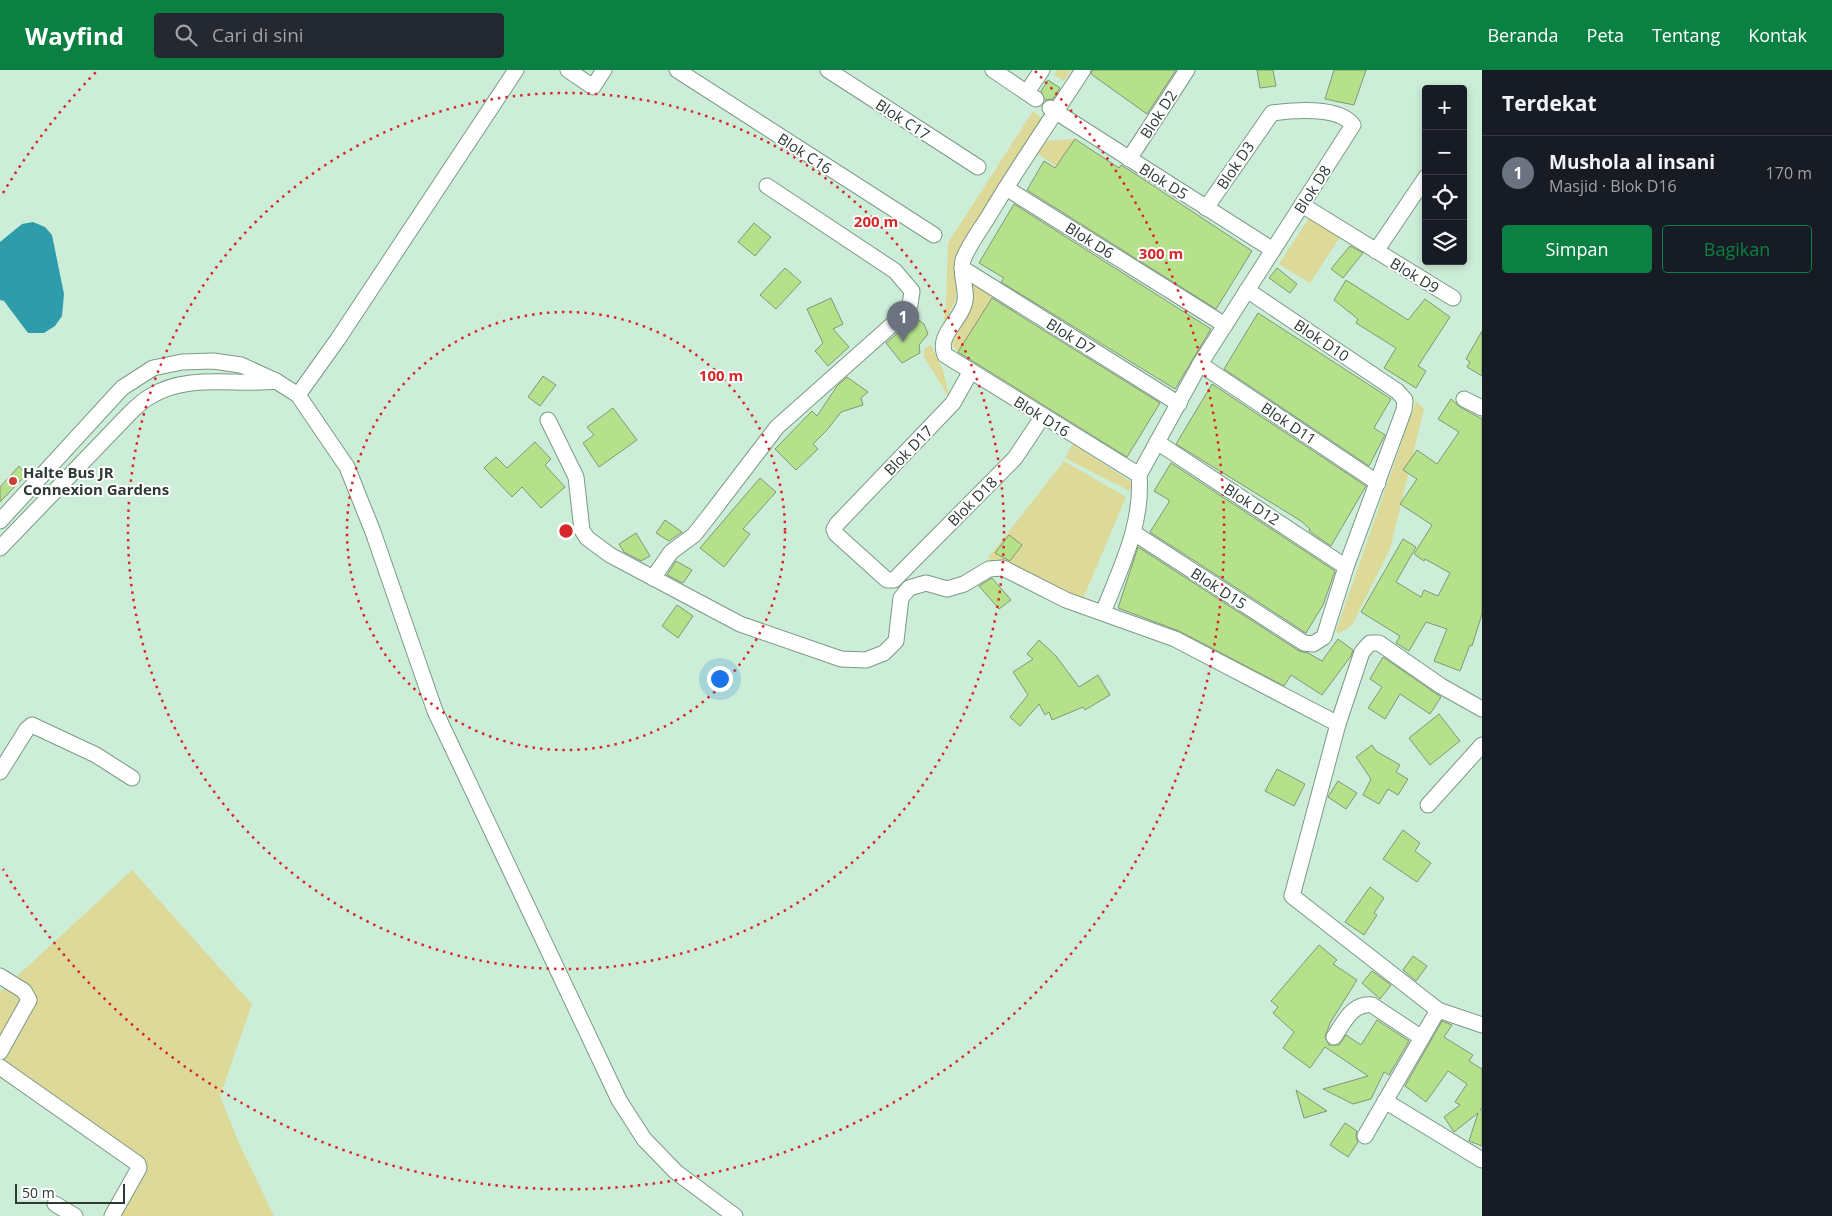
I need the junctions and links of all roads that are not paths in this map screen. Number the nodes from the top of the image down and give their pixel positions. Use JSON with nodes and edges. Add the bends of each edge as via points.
{"nodes":[{"id":1,"x":516,"y":70,"type":"edge"},
{"id":2,"x":568,"y":70,"type":"edge"},
{"id":3,"x":604,"y":70,"type":"edge"},
{"id":4,"x":676,"y":70,"type":"edge"},
{"id":5,"x":828,"y":70,"type":"edge"},
{"id":6,"x":993,"y":70,"type":"edge"},
{"id":7,"x":1042,"y":70,"type":"edge"},
{"id":8,"x":1083,"y":70,"type":"edge"},
{"id":9,"x":1187,"y":70,"type":"edge"},
{"id":10,"x":1053,"y":110,"type":"junction"},
{"id":11,"x":1352,"y":129,"type":"joint"},
{"id":12,"x":1129,"y":159,"type":"junction"},
{"id":13,"x":978,"y":167,"type":"dead end"},
{"id":14,"x":1422,"y":183,"type":"edge"},
{"id":15,"x":767,"y":186,"type":"dead end"},
{"id":16,"x":1006,"y":188,"type":"junction"},
{"id":17,"x":1302,"y":205,"type":"junction"},
{"id":18,"x":1206,"y":208,"type":"junction"},
{"id":19,"x":934,"y":235,"type":"dead end"},
{"id":20,"x":1273,"y":250,"type":"junction"},
{"id":21,"x":1376,"y":251,"type":"junction"},
{"id":22,"x":962,"y":268,"type":"junction"},
{"id":23,"x":1247,"y":290,"type":"junction"},
{"id":24,"x":1453,"y":298,"type":"dead end"},
{"id":25,"x":1225,"y":324,"type":"junction"},
{"id":26,"x":1200,"y":364,"type":"junction"},
{"id":27,"x":971,"y":371,"type":"junction"},
{"id":28,"x":276,"y":381,"type":"junction"},
{"id":29,"x":298,"y":395,"type":"junction"},
{"id":30,"x":1464,"y":399,"type":"dead end"},
{"id":31,"x":1179,"y":404,"type":"junction"},
{"id":32,"x":1482,"y":408,"type":"edge"},
{"id":33,"x":1043,"y":416,"type":"junction"},
{"id":34,"x":548,"y":420,"type":"dead end"},
{"id":35,"x":1157,"y":442,"type":"junction"},
{"id":36,"x":1139,"y":475,"type":"junction"},
{"id":37,"x":1378,"y":483,"type":"junction"},
{"id":38,"x":0,"y":521,"type":"edge"},
{"id":39,"x":1134,"y":532,"type":"junction"},
{"id":40,"x":0,"y":548,"type":"edge"},
{"id":41,"x":1346,"y":567,"type":"junction"},
{"id":42,"x":653,"y":578,"type":"junction"},
{"id":43,"x":894,"y":580,"type":"joint"},
{"id":44,"x":1106,"y":605,"type":"dead end"},
{"id":45,"x":1482,"y":709,"type":"edge"},
{"id":46,"x":1338,"y":724,"type":"junction"},
{"id":47,"x":1482,"y":745,"type":"edge"},
{"id":48,"x":0,"y":772,"type":"edge"},
{"id":49,"x":132,"y":778,"type":"dead end"},
{"id":50,"x":1428,"y":805,"type":"dead end"},
{"id":51,"x":0,"y":976,"type":"edge"},
{"id":52,"x":1438,"y":1010,"type":"junction"},
{"id":53,"x":1482,"y":1025,"type":"edge"},
{"id":54,"x":1334,"y":1037,"type":"dead end"},
{"id":55,"x":1422,"y":1038,"type":"junction"},
{"id":56,"x":0,"y":1052,"type":"edge"},
{"id":57,"x":0,"y":1067,"type":"edge"},
{"id":58,"x":1385,"y":1101,"type":"junction"},
{"id":59,"x":1364,"y":1136,"type":"dead end"},
{"id":60,"x":1482,"y":1160,"type":"edge"},
{"id":61,"x":55,"y":1204,"type":"dead end"},
{"id":62,"x":75,"y":1216,"type":"edge"},
{"id":63,"x":112,"y":1216,"type":"edge"},
{"id":64,"x":735,"y":1216,"type":"edge"}],
"edges":[{"from":1,"to":29,"type":"street"},
{"from":2,"to":3,"type":"street","via":[[593,87]]},
{"from":4,"to":19,"type":"street","name":"Blok C16"},
{"from":5,"to":13,"type":"street","name":"Blok C17"},
{"from":6,"to":7,"type":"street","via":[[1031,96]]},
{"from":8,"to":10,"type":"street"},
{"from":9,"to":12,"type":"street","name":"Blok D2"},
{"from":10,"to":12,"type":"street","name":"Blok D5"},
{"from":10,"to":16,"type":"street"},
{"from":11,"to":17,"type":"street","name":"Blok D8"},
{"from":11,"to":18,"type":"street","name":"Blok D3","via":[[1351,122],[1346,119],[1311,109],[1272,113]]},
{"from":12,"to":18,"type":"street","name":"Blok D5"},
{"from":14,"to":21,"type":"street","name":"Blok D9"},
{"from":15,"to":42,"type":"street","via":[[895,271],[912,291],[910,305],[891,326],[777,427],[710,516],[694,535],[671,552]]},
{"from":16,"to":22,"type":"street","via":[[966,254]]},
{"from":16,"to":25,"type":"street","name":"Blok D6"},
{"from":17,"to":20,"type":"street","name":"Blok D8"},
{"from":17,"to":21,"type":"street","name":"Blok D9"},
{"from":18,"to":20,"type":"street","name":"Blok D5"},
{"from":20,"to":23,"type":"street","name":"Blok D8"},
{"from":21,"to":24,"type":"street","name":"Blok D9"},
{"from":22,"to":27,"type":"street","name":"Blok D16","via":[[966,302],[958,321],[943,338],[942,347],[945,355]]},
{"from":22,"to":31,"type":"street","name":"Blok D7"},
{"from":23,"to":25,"type":"street","name":"Blok D8"},
{"from":23,"to":37,"type":"street","name":"Blok D10","via":[[1397,391],[1405,400]]},
{"from":25,"to":26,"type":"street","name":"Blok D8"},
{"from":26,"to":31,"type":"street","name":"Blok D8"},
{"from":26,"to":37,"type":"street","name":"Blok D11"},
{"from":27,"to":33,"type":"street","name":"Blok D16"},
{"from":27,"to":43,"type":"street","name":"Blok D17","via":[[953,403],[834,529],[887,580]]},
{"from":28,"to":29,"type":"street"},
{"from":28,"to":38,"type":"street","via":[[241,365],[213,361],[182,362],[153,368],[122,388]]},
{"from":28,"to":40,"type":"street","via":[[255,384],[193,381],[150,396]]},
{"from":29,"to":64,"type":"street","via":[[347,467],[380,550],[435,711],[619,1100],[644,1139],[676,1172]]},
{"from":30,"to":32,"type":"street"},
{"from":31,"to":35,"type":"street","name":"Blok D8"},
{"from":33,"to":36,"type":"street","name":"Blok D16"},
{"from":33,"to":43,"type":"street","name":"Blok D18","via":[[1016,458]]},
{"from":34,"to":42,"type":"street","via":[[576,478],[582,530],[587,538],[610,555]]},
{"from":35,"to":36,"type":"street","name":"Blok D8"},
{"from":35,"to":41,"type":"street","name":"Blok D12"},
{"from":36,"to":39,"type":"street","via":[[1140,495]]},
{"from":37,"to":41,"type":"street"},
{"from":39,"to":41,"type":"street","name":"Blok D15","via":[[1304,643],[1313,644],[1324,637]]},
{"from":39,"to":44,"type":"street"},
{"from":42,"to":46,"type":"street","via":[[740,624],[841,658],[866,660],[884,652],[896,641],[901,598],[909,588],[926,583],[947,589],[964,584],[989,569],[1004,568],[1066,600],[1174,639]]},
{"from":45,"to":46,"type":"street","via":[[1441,686],[1379,642],[1370,643],[1362,652]]},
{"from":46,"to":52,"type":"street","via":[[1292,896]]},
{"from":47,"to":50,"type":"street"},
{"from":48,"to":49,"type":"street","via":[[32,725],[96,755]]},
{"from":51,"to":56,"type":"street","via":[[24,991],[29,1000]]},
{"from":52,"to":53,"type":"street"},
{"from":52,"to":55,"type":"street"},
{"from":54,"to":55,"type":"street","via":[[1353,1009],[1364,1004],[1372,1005]]},
{"from":55,"to":58,"type":"street"},
{"from":57,"to":63,"type":"street","via":[[138,1164],[139,1168]]},
{"from":58,"to":59,"type":"street"},
{"from":58,"to":60,"type":"street"},
{"from":61,"to":62,"type":"street"}]}
